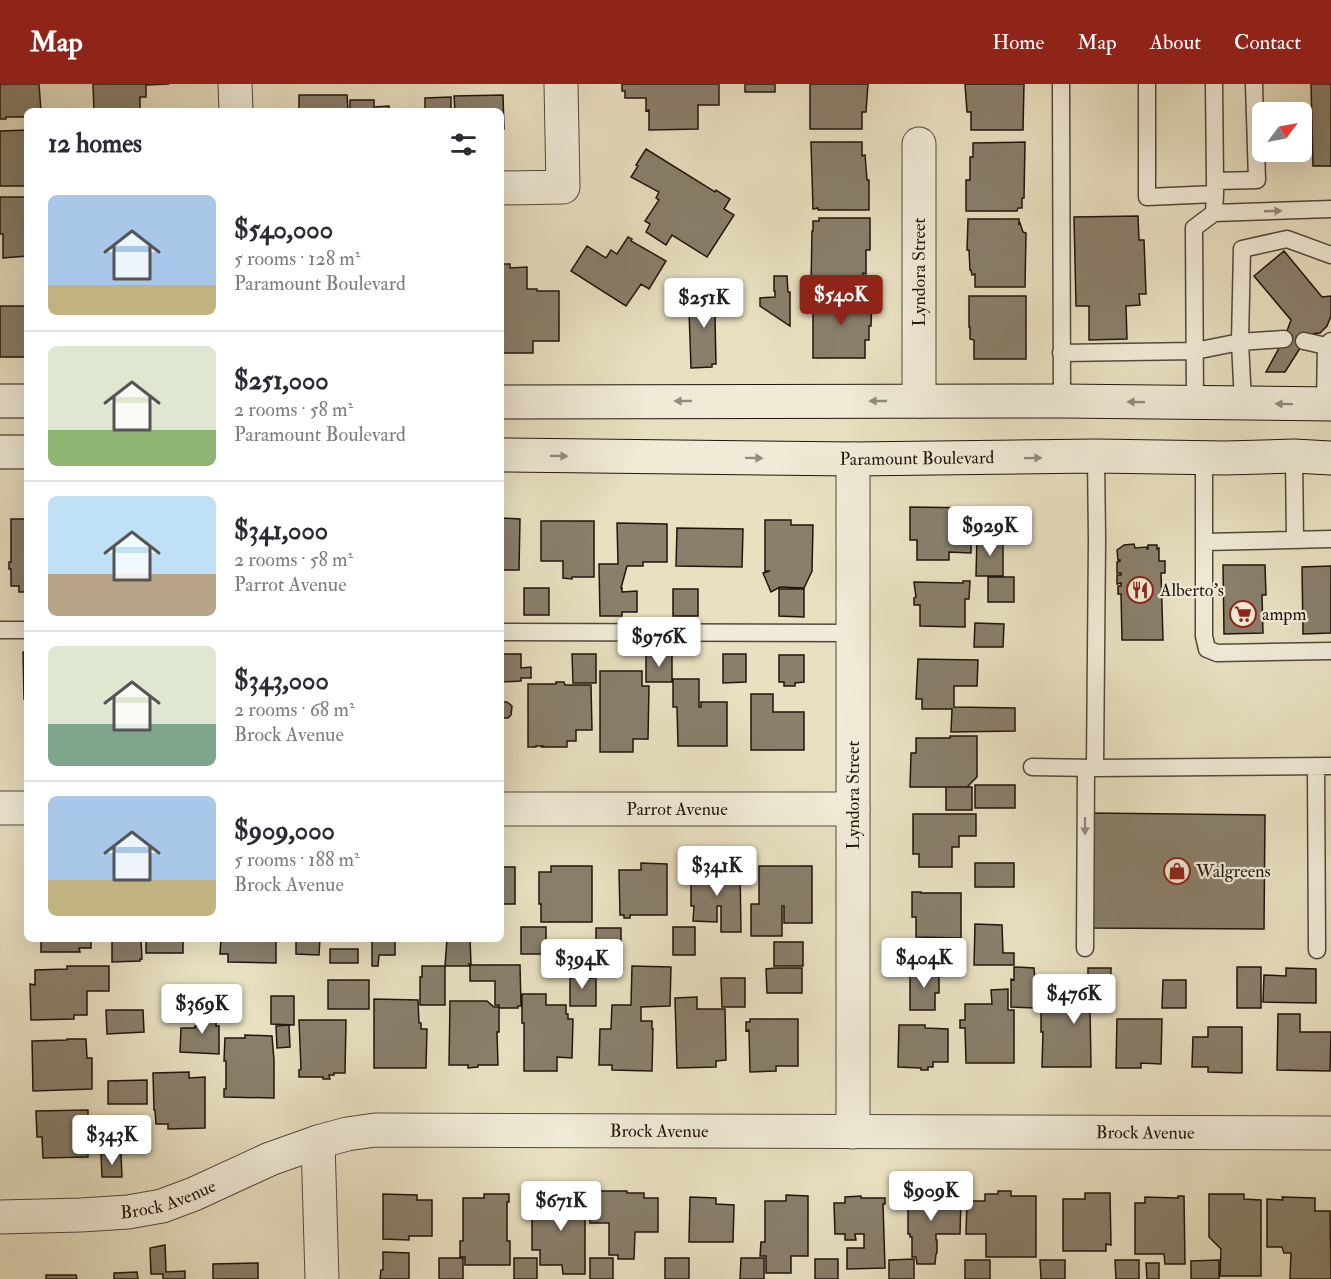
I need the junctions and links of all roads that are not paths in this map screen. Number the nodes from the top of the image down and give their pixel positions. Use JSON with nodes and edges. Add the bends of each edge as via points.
{"nodes":[{"id":1,"x":235,"y":84,"type":"edge"},
{"id":2,"x":561,"y":84,"type":"edge"},
{"id":3,"x":1061,"y":84,"type":"edge"},
{"id":4,"x":1147,"y":84,"type":"edge"},
{"id":5,"x":1214,"y":84,"type":"edge"},
{"id":6,"x":1254,"y":84,"type":"edge"},
{"id":7,"x":236,"y":108,"type":"edge"},
{"id":8,"x":919,"y":144,"type":"dead end"},
{"id":9,"x":504,"y":188,"type":"edge"},
{"id":10,"x":1215,"y":188,"type":"junction"},
{"id":11,"x":1331,"y":209,"type":"edge"},
{"id":12,"x":1214,"y":213,"type":"junction"},
{"id":13,"x":1331,"y":255,"type":"edge"},
{"id":14,"x":1284,"y":339,"type":"dead end"},
{"id":15,"x":1304,"y":341,"type":"dead end"},
{"id":16,"x":1240,"y":342,"type":"junction"},
{"id":17,"x":1329,"y":344,"type":"edge"},
{"id":18,"x":1195,"y":351,"type":"junction"},
{"id":19,"x":1061,"y":353,"type":"junction"},
{"id":20,"x":1062,"y":400,"type":"junction"},
{"id":21,"x":0,"y":401,"type":"edge"},
{"id":22,"x":24,"y":401,"type":"edge"},
{"id":23,"x":919,"y":401,"type":"junction"},
{"id":24,"x":504,"y":402,"type":"edge"},
{"id":25,"x":1195,"y":403,"type":"junction"},
{"id":26,"x":1243,"y":403,"type":"junction"},
{"id":27,"x":1328,"y":404,"type":"edge"},
{"id":28,"x":0,"y":452,"type":"edge"},
{"id":29,"x":24,"y":452,"type":"edge"},
{"id":30,"x":504,"y":455,"type":"edge"},
{"id":31,"x":1096,"y":456,"type":"junction"},
{"id":32,"x":1294,"y":456,"type":"junction"},
{"id":33,"x":1204,"y":457,"type":"junction"},
{"id":34,"x":1331,"y":458,"type":"edge"},
{"id":35,"x":853,"y":459,"type":"junction"},
{"id":36,"x":1294,"y":539,"type":"junction"},
{"id":37,"x":1331,"y":539,"type":"edge"},
{"id":38,"x":1204,"y":542,"type":"junction"},
{"id":39,"x":0,"y":630,"type":"edge"},
{"id":40,"x":24,"y":630,"type":"edge"},
{"id":41,"x":504,"y":632,"type":"edge"},
{"id":42,"x":853,"y":633,"type":"junction"},
{"id":43,"x":1331,"y":651,"type":"edge"},
{"id":44,"x":1323,"y":766,"type":"edge"},
{"id":45,"x":1032,"y":767,"type":"dead end"},
{"id":46,"x":1090,"y":768,"type":"junction"},
{"id":47,"x":0,"y":808,"type":"edge"},
{"id":48,"x":24,"y":808,"type":"edge"},
{"id":49,"x":504,"y":809,"type":"edge"},
{"id":50,"x":853,"y":809,"type":"junction"},
{"id":51,"x":1085,"y":948,"type":"dead end"},
{"id":52,"x":1317,"y":950,"type":"dead end"},
{"id":53,"x":853,"y":1132,"type":"junction"},
{"id":54,"x":1331,"y":1133,"type":"edge"},
{"id":55,"x":318,"y":1142,"type":"junction"},
{"id":56,"x":0,"y":1217,"type":"edge"},
{"id":57,"x":322,"y":1279,"type":"edge"}],
"edges":[{"from":1,"to":7,"type":"street"},
{"from":2,"to":9,"type":"street","via":[[563,187]]},
{"from":3,"to":19,"type":"lane"},
{"from":4,"to":10,"type":"lane","via":[[1148,197]]},
{"from":5,"to":10,"type":"lane"},
{"from":6,"to":10,"type":"lane","via":[[1257,180]]},
{"from":8,"to":23,"type":"street","name":"Lyndora Street"},
{"from":10,"to":12,"type":"lane"},
{"from":12,"to":11,"type":"lane","one_way":true},
{"from":12,"to":18,"type":"lane","via":[[1194,228]]},
{"from":13,"to":16,"type":"lane","via":[[1287,239],[1242,249]]},
{"from":14,"to":16,"type":"lane"},
{"from":15,"to":17,"type":"lane"},
{"from":16,"to":18,"type":"lane"},
{"from":16,"to":26,"type":"lane"},
{"from":17,"to":27,"type":"lane"},
{"from":18,"to":19,"type":"lane"},
{"from":18,"to":25,"type":"lane"},
{"from":19,"to":20,"type":"lane"},
{"from":20,"to":23,"type":"street"},
{"from":25,"to":20,"type":"street","one_way":true},
{"from":21,"to":22,"type":"street"},
{"from":23,"to":24,"type":"street","one_way":true},
{"from":25,"to":26,"type":"street"},
{"from":27,"to":26,"type":"street","one_way":true},
{"from":28,"to":29,"type":"street"},
{"from":30,"to":35,"type":"street","name":"Paramount Boulevard","one_way":true},
{"from":31,"to":33,"type":"street","name":"Paramount Boulevard"},
{"from":35,"to":31,"type":"street","name":"Paramount Boulevard","one_way":true},
{"from":31,"to":46,"type":"lane"},
{"from":32,"to":33,"type":"street","name":"Paramount Boulevard"},
{"from":32,"to":34,"type":"street","name":"Paramount Boulevard"},
{"from":32,"to":36,"type":"lane"},
{"from":33,"to":38,"type":"lane"},
{"from":35,"to":42,"type":"street","name":"Lyndora Street"},
{"from":36,"to":37,"type":"lane"},
{"from":36,"to":38,"type":"lane"},
{"from":38,"to":43,"type":"lane","via":[[1207,649],[1217,653]]},
{"from":39,"to":40,"type":"lane"},
{"from":41,"to":42,"type":"lane"},
{"from":42,"to":50,"type":"street","name":"Lyndora Street"},
{"from":44,"to":46,"type":"lane"},
{"from":44,"to":52,"type":"lane"},
{"from":45,"to":46,"type":"lane"},
{"from":46,"to":51,"type":"lane","one_way":true},
{"from":47,"to":48,"type":"street"},
{"from":49,"to":50,"type":"street","name":"Parrot Avenue"},
{"from":50,"to":53,"type":"street","name":"Lyndora Street"},
{"from":53,"to":54,"type":"street","name":"Brock Avenue"},
{"from":53,"to":55,"type":"street","name":"Brock Avenue","via":[[375,1130]]},
{"from":55,"to":56,"type":"street","name":"Brock Avenue","via":[[162,1206],[128,1212]]},
{"from":55,"to":57,"type":"street"}]}
